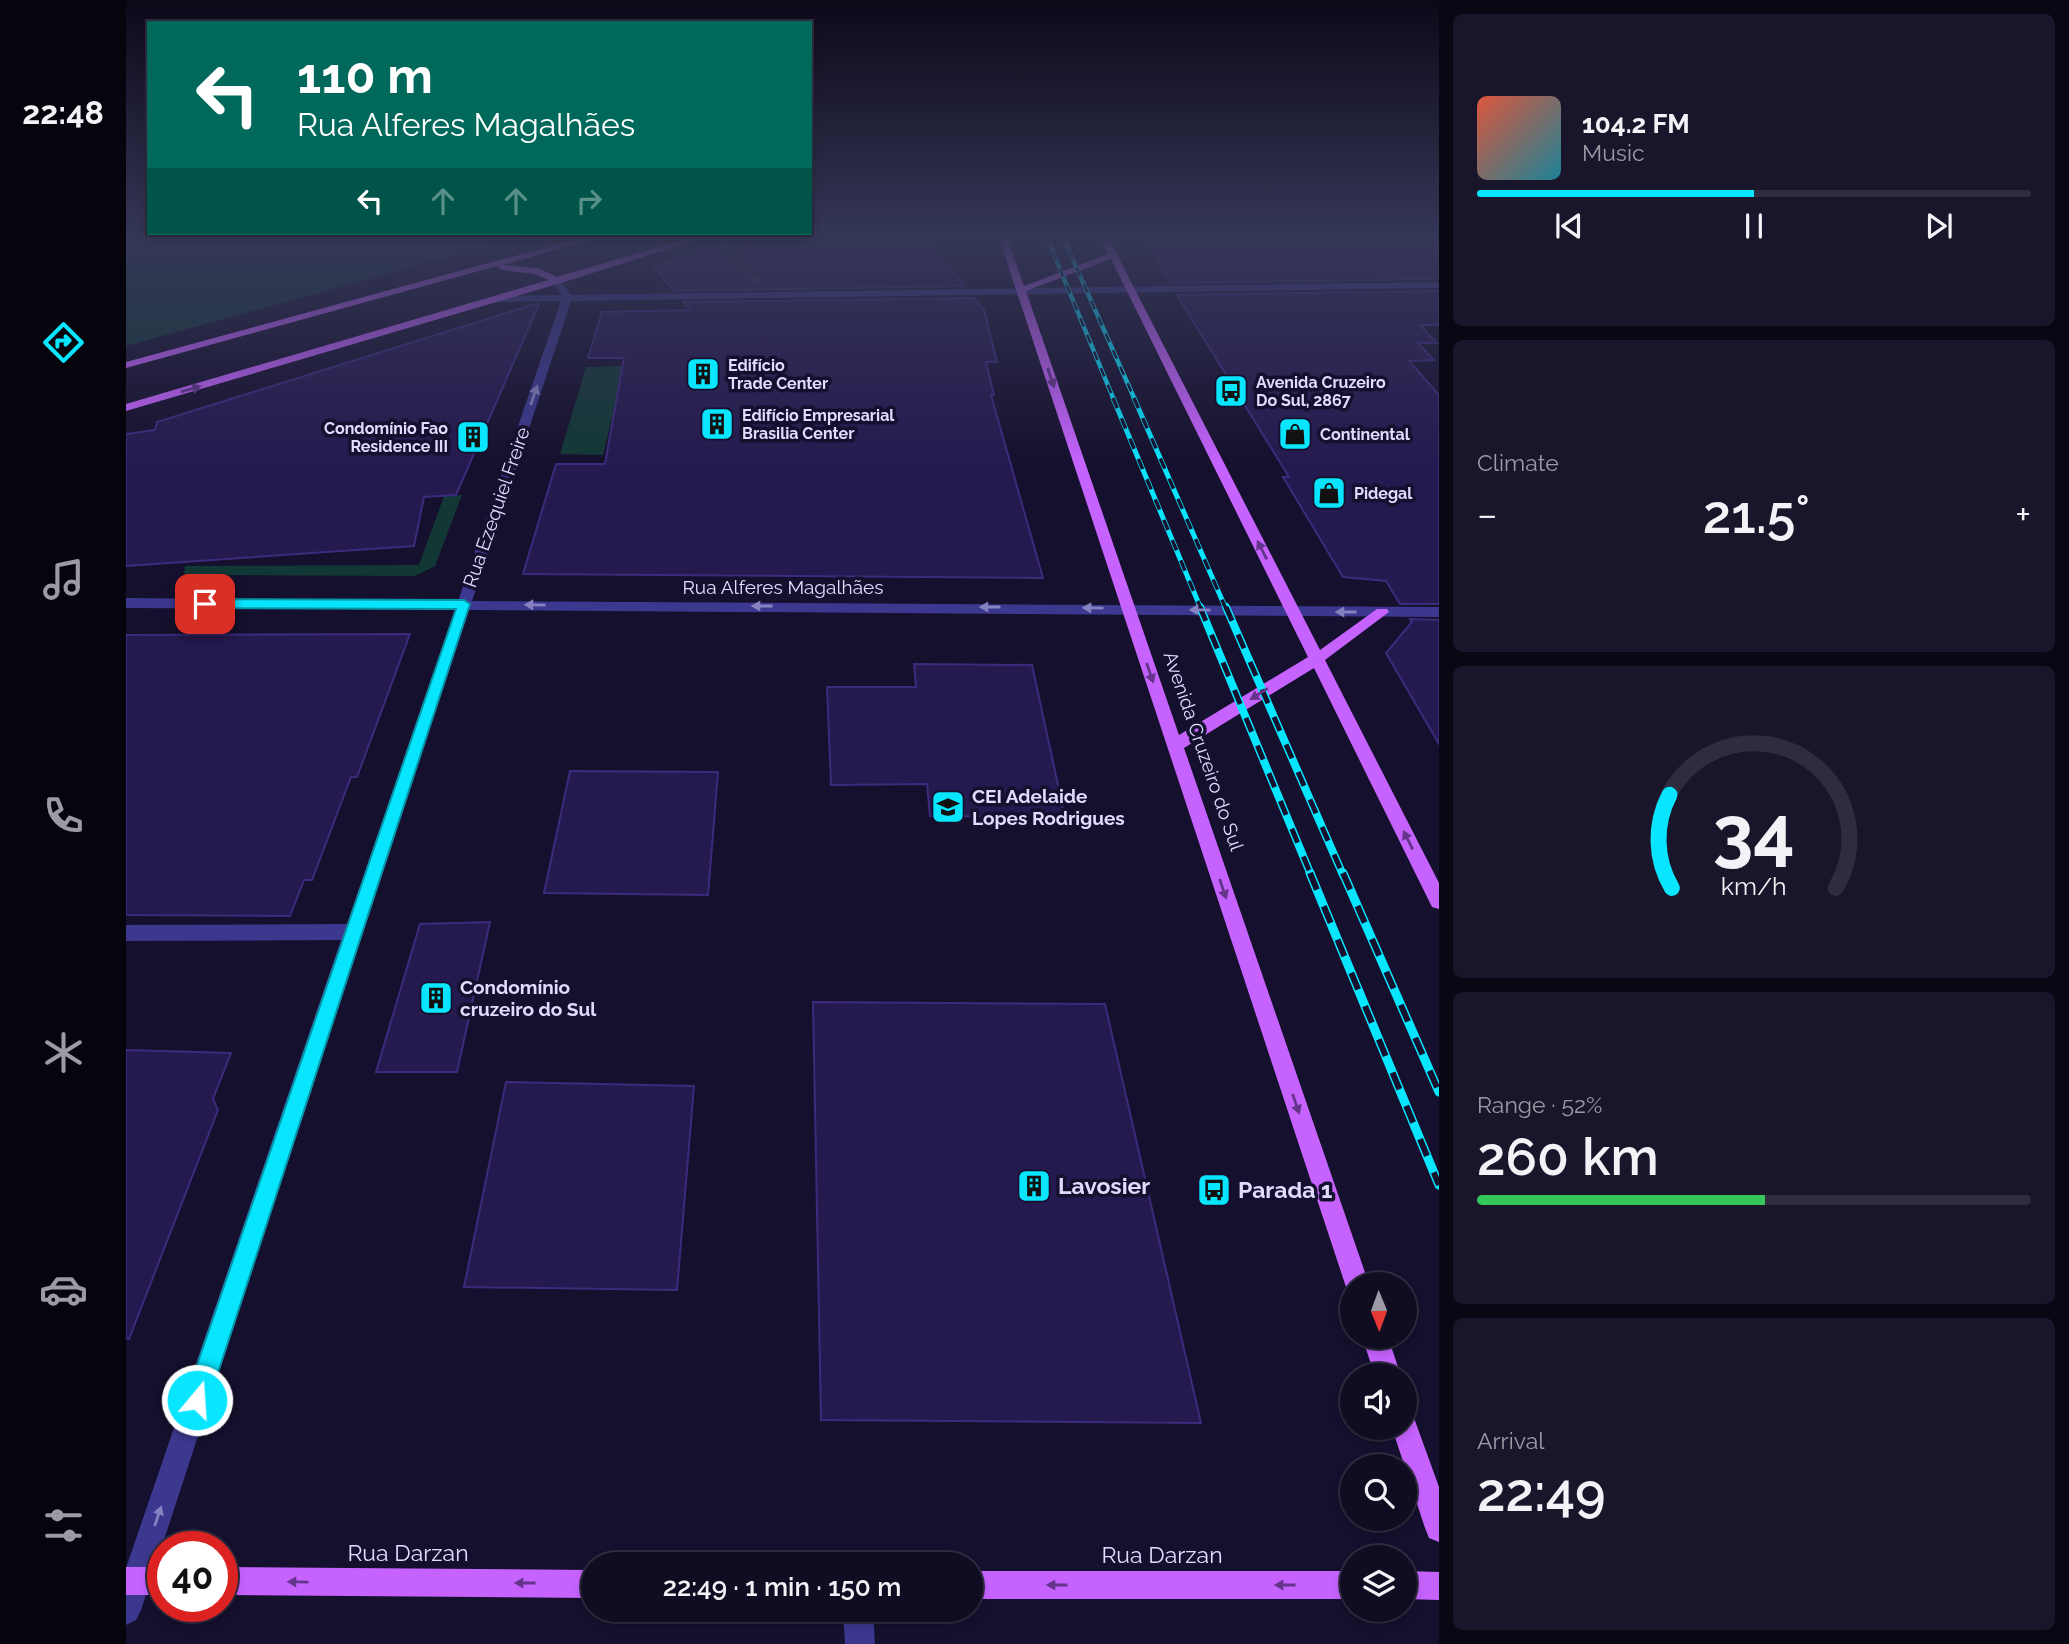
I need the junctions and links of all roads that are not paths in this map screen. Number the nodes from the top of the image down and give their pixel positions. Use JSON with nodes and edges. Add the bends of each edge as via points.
{"nodes":[{"id":1,"x":321,"y":312,"type":"edge"},
{"id":2,"x":453,"y":312,"type":"edge"},
{"id":3,"x":556,"y":312,"type":"edge"},
{"id":4,"x":1028,"y":312,"type":"edge"},
{"id":5,"x":1142,"y":312,"type":"edge"},
{"id":6,"x":126,"y":365,"type":"edge"},
{"id":7,"x":126,"y":408,"type":"edge"},
{"id":8,"x":126,"y":603,"type":"edge"},
{"id":9,"x":464,"y":604,"type":"junction"},
{"id":10,"x":1128,"y":609,"type":"junction"},
{"id":11,"x":1293,"y":611,"type":"junction"},
{"id":12,"x":1382,"y":612,"type":"junction"},
{"id":13,"x":1439,"y":612,"type":"edge"},
{"id":14,"x":1317,"y":659,"type":"junction"},
{"id":15,"x":1175,"y":745,"type":"junction"},
{"id":16,"x":1439,"y":901,"type":"edge"},
{"id":17,"x":353,"y":932,"type":"junction"},
{"id":18,"x":126,"y":933,"type":"edge"},
{"id":19,"x":1353,"y":1272,"type":"edge"},
{"id":20,"x":1409,"y":1440,"type":"edge"},
{"id":21,"x":1439,"y":1528,"type":"edge"},
{"id":22,"x":142,"y":1581,"type":"edge"},
{"id":23,"x":238,"y":1581,"type":"edge"},
{"id":24,"x":581,"y":1584,"type":"edge"},
{"id":25,"x":983,"y":1585,"type":"edge"},
{"id":26,"x":1340,"y":1585,"type":"edge"},
{"id":27,"x":1417,"y":1585,"type":"edge"},
{"id":28,"x":1439,"y":1586,"type":"edge"},
{"id":29,"x":126,"y":1610,"type":"edge"},
{"id":30,"x":859,"y":1622,"type":"edge"},
{"id":31,"x":860,"y":1644,"type":"edge"}],
"edges":[{"from":1,"to":6,"type":"main road"},
{"from":7,"to":2,"type":"main road","one_way":true},
{"from":9,"to":3,"type":"street","name":"Rua Ezequiel Freire","one_way":true},
{"from":4,"to":10,"type":"main road","name":"Avenida Cruzeiro do Sul","one_way":true},
{"from":11,"to":5,"type":"main road","one_way":true},
{"from":8,"to":9,"type":"street","name":"Rua Alferes Magalhães"},
{"from":10,"to":9,"type":"street","name":"Rua Alferes Magalhães","one_way":true},
{"from":9,"to":17,"type":"street","name":"Rua Ezequiel Freire"},
{"from":11,"to":10,"type":"street","name":"Rua Alferes Magalhães","one_way":true},
{"from":10,"to":15,"type":"main road","name":"Avenida Cruzeiro do Sul","one_way":true},
{"from":12,"to":11,"type":"street","name":"Rua Alferes Magalhães","one_way":true},
{"from":11,"to":14,"type":"main road"},
{"from":12,"to":13,"type":"street","name":"Rua Alferes Magalhães"},
{"from":12,"to":14,"type":"main road"},
{"from":14,"to":15,"type":"main road","one_way":true},
{"from":16,"to":14,"type":"main road","one_way":true},
{"from":15,"to":19,"type":"main road","name":"Avenida Cruzeiro do Sul","one_way":true},
{"from":17,"to":18,"type":"street"},
{"from":22,"to":17,"type":"street","name":"Rua Ezequiel Freire","one_way":true},
{"from":20,"to":21,"type":"main road"},
{"from":22,"to":29,"type":"street","name":"Rua Ezequiel Freire"},
{"from":24,"to":23,"type":"main road","name":"Rua Darzan","one_way":true},
{"from":26,"to":25,"type":"main road","name":"Rua Darzan","one_way":true},
{"from":27,"to":28,"type":"main road"},
{"from":30,"to":31,"type":"street"}]}
